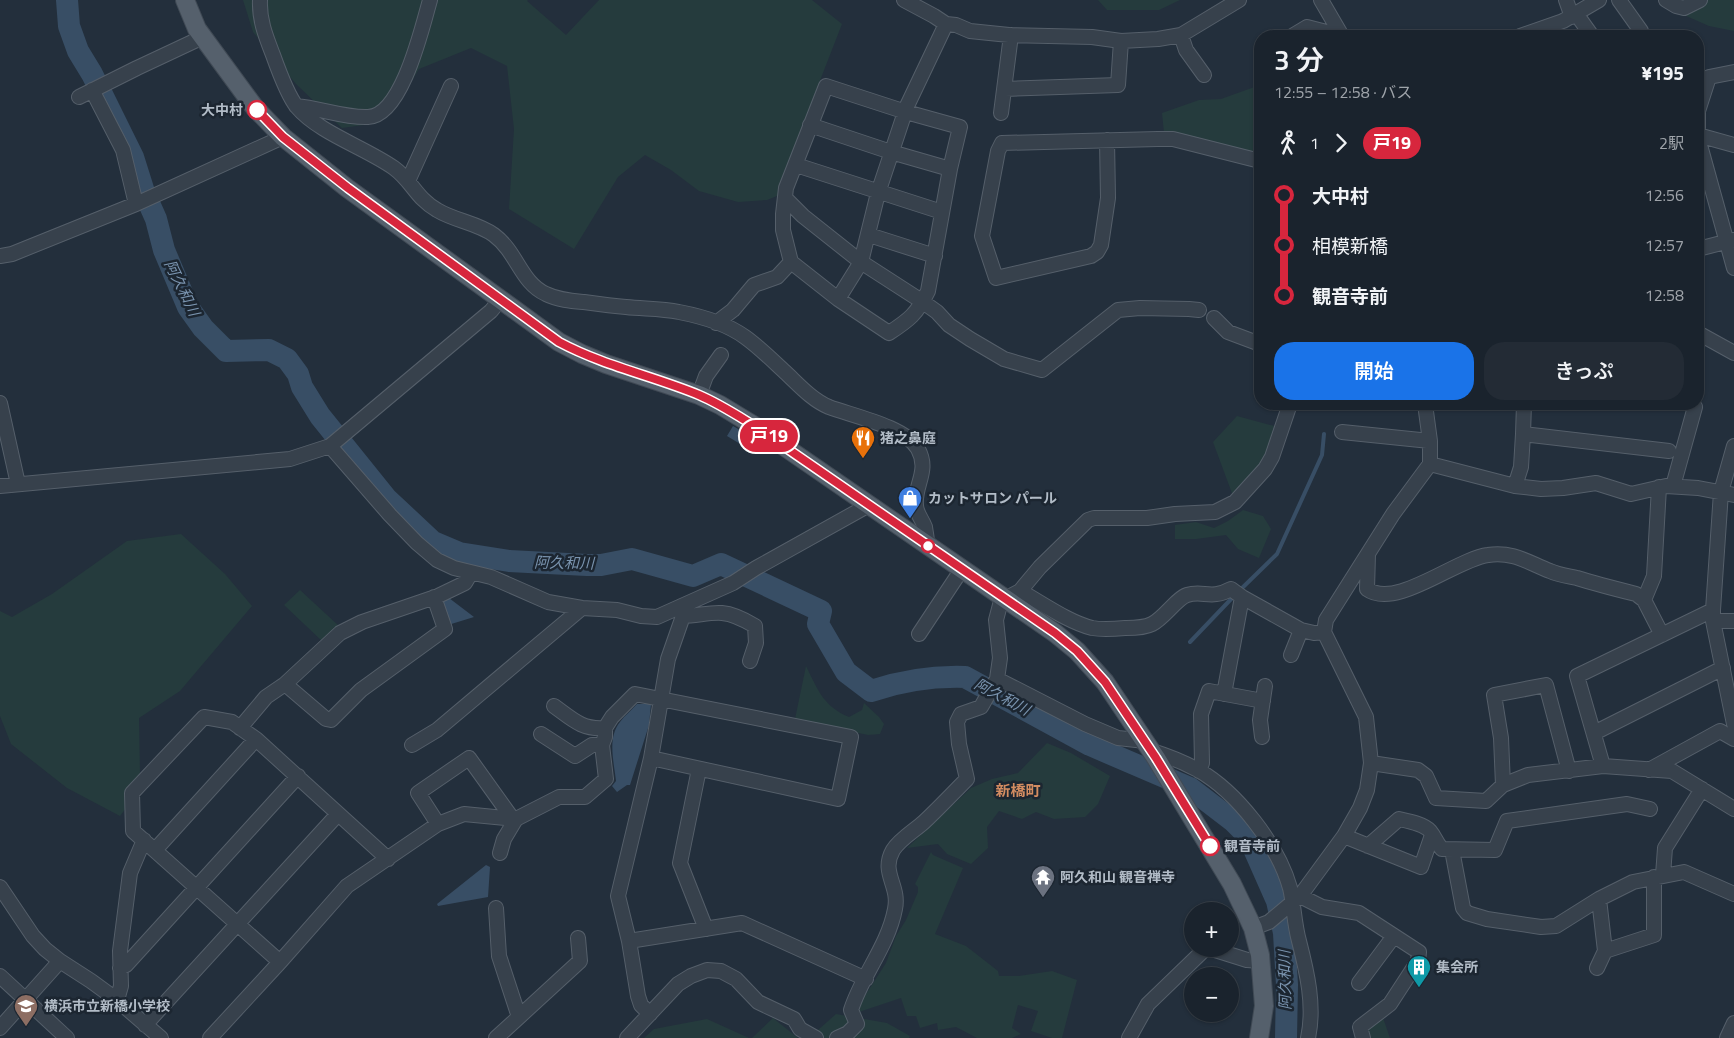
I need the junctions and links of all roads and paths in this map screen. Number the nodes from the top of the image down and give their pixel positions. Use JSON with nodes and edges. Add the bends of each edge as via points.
{"nodes":[{"id":1,"x":185,"y":0,"type":"edge"},
{"id":2,"x":260,"y":0,"type":"edge"},
{"id":3,"x":430,"y":0,"type":"edge"},
{"id":4,"x":904,"y":0,"type":"edge"},
{"id":5,"x":1239,"y":0,"type":"edge"},
{"id":6,"x":1321,"y":0,"type":"edge"},
{"id":7,"x":1566,"y":0,"type":"edge"},
{"id":8,"x":1599,"y":0,"type":"edge"},
{"id":9,"x":1619,"y":0,"type":"edge"},
{"id":10,"x":1666,"y":0,"type":"edge"},
{"id":11,"x":1700,"y":0,"type":"edge"},
{"id":12,"x":1574,"y":16,"type":"junction"},
{"id":13,"x":946,"y":24,"type":"junction"},
{"id":14,"x":1302,"y":30,"type":"edge"},
{"id":15,"x":1319,"y":30,"type":"edge"},
{"id":16,"x":1338,"y":30,"type":"edge"},
{"id":17,"x":1545,"y":30,"type":"edge"},
{"id":18,"x":1587,"y":30,"type":"edge"},
{"id":19,"x":1640,"y":30,"type":"edge"},
{"id":20,"x":1181,"y":34,"type":"junction"},
{"id":21,"x":1011,"y":35,"type":"junction"},
{"id":22,"x":203,"y":37,"type":"junction"},
{"id":23,"x":1121,"y":41,"type":"junction"},
{"id":24,"x":1734,"y":72,"type":"edge"},
{"id":25,"x":1204,"y":75,"type":"dead end"},
{"id":26,"x":450,"y":86,"type":"dead end"},
{"id":27,"x":1005,"y":89,"type":"junction"},
{"id":28,"x":1704,"y":92,"type":"edge"},
{"id":29,"x":296,"y":106,"type":"junction"},
{"id":30,"x":906,"y":112,"type":"junction"},
{"id":31,"x":1001,"y":113,"type":"dead end"},
{"id":32,"x":810,"y":125,"type":"junction"},
{"id":33,"x":283,"y":137,"type":"junction"},
{"id":34,"x":1704,"y":138,"type":"edge"},
{"id":35,"x":1107,"y":140,"type":"junction"},
{"id":36,"x":1734,"y":145,"type":"edge"},
{"id":37,"x":891,"y":152,"type":"junction"},
{"id":38,"x":1704,"y":156,"type":"edge"},
{"id":39,"x":1254,"y":159,"type":"edge"},
{"id":40,"x":796,"y":165,"type":"junction"},
{"id":41,"x":950,"y":169,"type":"junction"},
{"id":42,"x":408,"y":182,"type":"junction"},
{"id":43,"x":878,"y":193,"type":"junction"},
{"id":44,"x":785,"y":198,"type":"junction"},
{"id":45,"x":143,"y":201,"type":"junction"},
{"id":46,"x":942,"y":212,"type":"junction"},
{"id":47,"x":869,"y":236,"type":"junction"},
{"id":48,"x":1730,"y":241,"type":"edge"},
{"id":49,"x":1704,"y":248,"type":"edge"},
{"id":50,"x":0,"y":256,"type":"edge"},
{"id":51,"x":934,"y":256,"type":"junction"},
{"id":52,"x":791,"y":262,"type":"junction"},
{"id":53,"x":861,"y":262,"type":"junction"},
{"id":54,"x":1734,"y":268,"type":"edge"},
{"id":55,"x":838,"y":299,"type":"junction"},
{"id":56,"x":500,"y":300,"type":"junction"},
{"id":57,"x":923,"y":302,"type":"junction"},
{"id":58,"x":1199,"y":310,"type":"dead end"},
{"id":59,"x":1214,"y":318,"type":"dead end"},
{"id":60,"x":716,"y":323,"type":"junction"},
{"id":61,"x":1704,"y":337,"type":"edge"},
{"id":62,"x":1254,"y":342,"type":"edge"},
{"id":63,"x":1734,"y":353,"type":"edge"},
{"id":64,"x":720,"y":355,"type":"dead end"},
{"id":65,"x":699,"y":395,"type":"junction"},
{"id":66,"x":0,"y":403,"type":"edge"},
{"id":67,"x":1288,"y":410,"type":"edge"},
{"id":68,"x":1426,"y":410,"type":"edge"},
{"id":69,"x":1524,"y":410,"type":"edge"},
{"id":70,"x":1694,"y":410,"type":"edge"},
{"id":71,"x":1342,"y":432,"type":"dead end"},
{"id":72,"x":1523,"y":434,"type":"junction"},
{"id":73,"x":337,"y":440,"type":"junction"},
{"id":74,"x":1430,"y":441,"type":"junction"},
{"id":75,"x":1734,"y":446,"type":"edge"},
{"id":76,"x":1669,"y":452,"type":"dead end"},
{"id":77,"x":1430,"y":464,"type":"junction"},
{"id":78,"x":18,"y":484,"type":"junction"},
{"id":79,"x":0,"y":486,"type":"edge"},
{"id":80,"x":1515,"y":486,"type":"junction"},
{"id":81,"x":1666,"y":487,"type":"junction"},
{"id":82,"x":1728,"y":494,"type":"edge"},
{"id":83,"x":869,"y":506,"type":"junction"},
{"id":84,"x":927,"y":545,"type":"junction"},
{"id":85,"x":1368,"y":554,"type":"junction"},
{"id":86,"x":962,"y":569,"type":"junction"},
{"id":87,"x":471,"y":573,"type":"junction"},
{"id":88,"x":1237,"y":593,"type":"junction"},
{"id":89,"x":1013,"y":595,"type":"junction"},
{"id":90,"x":434,"y":597,"type":"junction"},
{"id":91,"x":1644,"y":600,"type":"junction"},
{"id":92,"x":582,"y":608,"type":"junction"},
{"id":93,"x":682,"y":611,"type":"junction"},
{"id":94,"x":1713,"y":615,"type":"junction"},
{"id":95,"x":1734,"y":621,"type":"edge"},
{"id":96,"x":1301,"y":630,"type":"junction"},
{"id":97,"x":1324,"y":632,"type":"junction"},
{"id":98,"x":919,"y":634,"type":"dead end"},
{"id":99,"x":1662,"y":635,"type":"junction"},
{"id":100,"x":1291,"y":656,"type":"dead end"},
{"id":101,"x":750,"y":661,"type":"dead end"},
{"id":102,"x":1723,"y":668,"type":"junction"},
{"id":103,"x":996,"y":680,"type":"junction"},
{"id":104,"x":285,"y":684,"type":"junction"},
{"id":105,"x":1265,"y":686,"type":"dead end"},
{"id":106,"x":1224,"y":694,"type":"junction"},
{"id":107,"x":662,"y":699,"type":"junction"},
{"id":108,"x":1263,"y":700,"type":"junction"},
{"id":109,"x":554,"y":706,"type":"dead end"},
{"id":110,"x":1734,"y":724,"type":"edge"},
{"id":111,"x":240,"y":728,"type":"junction"},
{"id":112,"x":605,"y":728,"type":"junction"},
{"id":113,"x":1594,"y":733,"type":"junction"},
{"id":114,"x":541,"y":734,"type":"dead end"},
{"id":115,"x":1262,"y":737,"type":"dead end"},
{"id":116,"x":256,"y":739,"type":"junction"},
{"id":117,"x":1734,"y":739,"type":"edge"},
{"id":118,"x":412,"y":745,"type":"dead end"},
{"id":119,"x":602,"y":745,"type":"junction"},
{"id":120,"x":1151,"y":750,"type":"junction"},
{"id":121,"x":651,"y":758,"type":"junction"},
{"id":122,"x":1371,"y":763,"type":"junction"},
{"id":123,"x":1603,"y":766,"type":"junction"},
{"id":124,"x":699,"y":769,"type":"junction"},
{"id":125,"x":1648,"y":770,"type":"junction"},
{"id":126,"x":1199,"y":771,"type":"junction"},
{"id":127,"x":1569,"y":771,"type":"junction"},
{"id":128,"x":298,"y":776,"type":"junction"},
{"id":129,"x":1503,"y":785,"type":"junction"},
{"id":130,"x":1702,"y":789,"type":"junction"},
{"id":131,"x":1734,"y":808,"type":"edge"},
{"id":132,"x":1650,"y":809,"type":"dead end"},
{"id":133,"x":338,"y":814,"type":"junction"},
{"id":134,"x":514,"y":818,"type":"junction"},
{"id":135,"x":438,"y":824,"type":"junction"},
{"id":136,"x":1432,"y":835,"type":"junction"},
{"id":137,"x":1344,"y":836,"type":"junction"},
{"id":138,"x":144,"y":840,"type":"junction"},
{"id":139,"x":1368,"y":846,"type":"junction"},
{"id":140,"x":155,"y":850,"type":"junction"},
{"id":141,"x":1452,"y":850,"type":"junction"},
{"id":142,"x":500,"y":853,"type":"dead end"},
{"id":143,"x":388,"y":860,"type":"junction"},
{"id":144,"x":1659,"y":876,"type":"junction"},
{"id":145,"x":0,"y":887,"type":"edge"},
{"id":146,"x":197,"y":888,"type":"junction"},
{"id":147,"x":1734,"y":894,"type":"edge"},
{"id":148,"x":1599,"y":899,"type":"junction"},
{"id":149,"x":1294,"y":902,"type":"junction"},
{"id":150,"x":496,"y":908,"type":"dead end"},
{"id":151,"x":238,"y":925,"type":"junction"},
{"id":152,"x":1261,"y":925,"type":"junction"},
{"id":153,"x":706,"y":929,"type":"junction"},
{"id":154,"x":1394,"y":936,"type":"junction"},
{"id":155,"x":578,"y":938,"type":"dead end"},
{"id":156,"x":629,"y":941,"type":"junction"},
{"id":157,"x":1605,"y":951,"type":"junction"},
{"id":158,"x":1197,"y":957,"type":"edge"},
{"id":159,"x":1237,"y":957,"type":"edge"},
{"id":160,"x":60,"y":961,"type":"junction"},
{"id":161,"x":1261,"y":961,"type":"junction"},
{"id":162,"x":280,"y":962,"type":"junction"},
{"id":163,"x":120,"y":968,"type":"junction"},
{"id":164,"x":1596,"y":968,"type":"dead end"},
{"id":165,"x":0,"y":976,"type":"edge"},
{"id":166,"x":866,"y":979,"type":"junction"},
{"id":167,"x":1358,"y":983,"type":"dead end"},
{"id":168,"x":26,"y":1000,"type":"junction"},
{"id":169,"x":117,"y":1000,"type":"junction"},
{"id":170,"x":650,"y":1014,"type":"junction"},
{"id":171,"x":519,"y":1017,"type":"junction"},
{"id":172,"x":1734,"y":1023,"type":"edge"},
{"id":173,"x":146,"y":1025,"type":"junction"},
{"id":174,"x":0,"y":1028,"type":"edge"},
{"id":175,"x":67,"y":1038,"type":"edge"},
{"id":176,"x":161,"y":1038,"type":"edge"},
{"id":177,"x":210,"y":1038,"type":"edge"},
{"id":178,"x":496,"y":1038,"type":"edge"},
{"id":179,"x":627,"y":1038,"type":"edge"},
{"id":180,"x":816,"y":1038,"type":"edge"},
{"id":181,"x":837,"y":1038,"type":"edge"},
{"id":182,"x":1129,"y":1038,"type":"edge"},
{"id":183,"x":1259,"y":1038,"type":"edge"},
{"id":184,"x":1308,"y":1038,"type":"edge"},
{"id":185,"x":1363,"y":1038,"type":"edge"},
{"id":186,"x":1727,"y":1038,"type":"edge"}],
"edges":[{"from":1,"to":22,"type":"main road"},
{"from":2,"to":29,"type":"street","via":[[261,19],[268,40]]},
{"from":3,"to":29,"type":"street","via":[[398,94],[383,112],[370,117],[353,117]]},
{"from":4,"to":13,"type":"street"},
{"from":5,"to":20,"type":"street"},
{"from":6,"to":16,"type":"street"},
{"from":7,"to":12,"type":"street"},
{"from":8,"to":12,"type":"street"},
{"from":9,"to":19,"type":"street"},
{"from":10,"to":11,"type":"street","via":[[1684,8]]},
{"from":12,"to":17,"type":"street"},
{"from":12,"to":18,"type":"street"},
{"from":13,"to":21,"type":"street","via":[[970,31]]},
{"from":13,"to":30,"type":"street"},
{"from":14,"to":15,"type":"street","via":[[1307,27]]},
{"from":20,"to":23,"type":"street"},
{"from":20,"to":25,"type":"street","via":[[1186,50]]},
{"from":21,"to":23,"type":"street"},
{"from":21,"to":27,"type":"street"},
{"from":22,"to":33,"type":"main road","via":[[254,108]]},
{"from":22,"to":45,"type":"street","via":[[86,94],[123,150]]},
{"from":23,"to":27,"type":"street","via":[[1118,85]]},
{"from":24,"to":28,"type":"street","via":[[1709,77]]},
{"from":26,"to":42,"type":"street"},
{"from":27,"to":31,"type":"street"},
{"from":29,"to":42,"type":"street","via":[[325,128],[398,170]]},
{"from":30,"to":32,"type":"street","via":[[826,86]]},
{"from":30,"to":37,"type":"street"},
{"from":30,"to":41,"type":"street","via":[[960,127]]},
{"from":32,"to":37,"type":"street"},
{"from":32,"to":40,"type":"street"},
{"from":33,"to":45,"type":"street"},
{"from":33,"to":56,"type":"main road"},
{"from":34,"to":36,"type":"street"},
{"from":35,"to":35,"type":"street","via":[[1002,143],[982,236],[996,278],[1097,252],[1101,246],[1108,198]]},
{"from":35,"to":39,"type":"street","via":[[1173,139]]},
{"from":37,"to":41,"type":"street"},
{"from":37,"to":43,"type":"street"},
{"from":38,"to":48,"type":"street"},
{"from":40,"to":43,"type":"street"},
{"from":40,"to":44,"type":"street"},
{"from":41,"to":46,"type":"street"},
{"from":42,"to":60,"type":"street","via":[[426,203],[440,212],[485,228],[498,238],[528,280],[537,290],[550,296],[680,312]]},
{"from":43,"to":46,"type":"street"},
{"from":43,"to":47,"type":"street"},
{"from":44,"to":52,"type":"street","via":[[783,230]]},
{"from":44,"to":53,"type":"street"},
{"from":45,"to":50,"type":"street"},
{"from":46,"to":51,"type":"street"},
{"from":47,"to":51,"type":"street"},
{"from":47,"to":53,"type":"street"},
{"from":48,"to":49,"type":"street"},
{"from":48,"to":54,"type":"street"},
{"from":51,"to":57,"type":"street"},
{"from":52,"to":55,"type":"street"},
{"from":52,"to":60,"type":"street","via":[[777,277],[754,285],[733,310]]},
{"from":53,"to":55,"type":"street"},
{"from":53,"to":57,"type":"street"},
{"from":55,"to":57,"type":"street","via":[[889,333],[909,320]]},
{"from":56,"to":65,"type":"main road","via":[[559,342],[582,354]]},
{"from":56,"to":73,"type":"street"},
{"from":57,"to":58,"type":"street","via":[[949,325],[1004,359],[1042,370],[1118,310]]},
{"from":59,"to":62,"type":"street","via":[[1228,332]]},
{"from":60,"to":84,"type":"street","via":[[745,337],[826,406],[895,430],[918,447],[923,476],[915,502],[925,527]]},
{"from":61,"to":63,"type":"street"},
{"from":64,"to":65,"type":"street","via":[[706,376]]},
{"from":65,"to":83,"type":"main road","via":[[753,425]]},
{"from":66,"to":78,"type":"street"},
{"from":67,"to":89,"type":"street","via":[[1272,457],[1235,502],[1215,512],[1088,520]]},
{"from":68,"to":74,"type":"street"},
{"from":69,"to":72,"type":"street"},
{"from":70,"to":81,"type":"street"},
{"from":71,"to":74,"type":"street"},
{"from":72,"to":76,"type":"street"},
{"from":72,"to":80,"type":"street","via":[[1521,467]]},
{"from":73,"to":78,"type":"street","via":[[290,459]]},
{"from":73,"to":87,"type":"street","via":[[417,543],[437,560]]},
{"from":74,"to":77,"type":"street"},
{"from":75,"to":82,"type":"street"},
{"from":77,"to":80,"type":"street"},
{"from":77,"to":85,"type":"street"},
{"from":78,"to":79,"type":"street"},
{"from":80,"to":81,"type":"street","via":[[1541,489],[1596,483],[1630,494]]},
{"from":81,"to":82,"type":"street","via":[[1698,488]]},
{"from":81,"to":91,"type":"street","via":[[1654,576]]},
{"from":82,"to":94,"type":"street"},
{"from":83,"to":84,"type":"main road"},
{"from":83,"to":93,"type":"street"},
{"from":84,"to":86,"type":"main road"},
{"from":85,"to":91,"type":"street","via":[[1367,589],[1372,593],[1410,589],[1470,560],[1504,554],[1519,557],[1551,572],[1636,594]]},
{"from":85,"to":97,"type":"street","via":[[1326,620]]},
{"from":86,"to":89,"type":"main road"},
{"from":86,"to":98,"type":"street"},
{"from":87,"to":90,"type":"street","via":[[465,583]]},
{"from":87,"to":92,"type":"street","via":[[491,577],[548,602]]},
{"from":88,"to":89,"type":"street","via":[[1185,595],[1152,624],[1109,630],[1081,624]]},
{"from":88,"to":96,"type":"street"},
{"from":88,"to":106,"type":"street"},
{"from":89,"to":103,"type":"street","via":[[1001,602],[996,620],[1000,658]]},
{"from":89,"to":120,"type":"main road","via":[[1077,651],[1105,682]]},
{"from":90,"to":104,"type":"street","via":[[340,633]]},
{"from":90,"to":104,"type":"street","via":[[445,629],[361,690],[331,720]]},
{"from":91,"to":99,"type":"street"},
{"from":92,"to":93,"type":"street","via":[[657,617]]},
{"from":92,"to":118,"type":"street","via":[[436,730]]},
{"from":93,"to":101,"type":"street","via":[[696,616],[721,613],[740,617],[755,626],[756,644]]},
{"from":93,"to":107,"type":"street","via":[[668,659]]},
{"from":94,"to":95,"type":"street"},
{"from":94,"to":99,"type":"street"},
{"from":94,"to":102,"type":"street"},
{"from":96,"to":97,"type":"street"},
{"from":96,"to":100,"type":"street"},
{"from":97,"to":122,"type":"street","via":[[1366,718]]},
{"from":99,"to":113,"type":"street","via":[[1577,676]]},
{"from":102,"to":110,"type":"street"},
{"from":102,"to":113,"type":"street"},
{"from":103,"to":120,"type":"street","via":[[1085,724]]},
{"from":103,"to":166,"type":"street","via":[[981,708],[961,714],[957,722],[967,779],[893,851],[888,875],[896,892],[896,908],[881,950]]},
{"from":104,"to":111,"type":"street","via":[[266,697]]},
{"from":105,"to":108,"type":"street"},
{"from":106,"to":108,"type":"street"},
{"from":106,"to":126,"type":"street","via":[[1209,691],[1201,714],[1202,763]]},
{"from":107,"to":112,"type":"street","via":[[636,694]]},
{"from":107,"to":121,"type":"street"},
{"from":107,"to":124,"type":"street","via":[[851,737],[838,798]]},
{"from":108,"to":115,"type":"street"},
{"from":109,"to":112,"type":"street","via":[[582,726]]},
{"from":111,"to":116,"type":"street"},
{"from":111,"to":138,"type":"street","via":[[232,722],[204,717],[132,793],[133,831]]},
{"from":112,"to":119,"type":"street","via":[[606,737]]},
{"from":113,"to":123,"type":"street"},
{"from":114,"to":119,"type":"street","via":[[575,756],[592,744]]},
{"from":116,"to":128,"type":"street"},
{"from":116,"to":140,"type":"street"},
{"from":117,"to":125,"type":"street","via":[[1720,731]]},
{"from":119,"to":134,"type":"street","via":[[606,779],[585,797],[559,797]]},
{"from":120,"to":126,"type":"street"},
{"from":120,"to":152,"type":"main road","via":[[1232,884]]},
{"from":121,"to":124,"type":"street"},
{"from":121,"to":156,"type":"street","via":[[618,896]]},
{"from":122,"to":129,"type":"street","via":[[1418,770],[1426,776],[1436,798],[1486,801]]},
{"from":122,"to":137,"type":"street","via":[[1367,790]]},
{"from":123,"to":125,"type":"street"},
{"from":123,"to":127,"type":"street"},
{"from":124,"to":153,"type":"street","via":[[680,863]]},
{"from":125,"to":130,"type":"street","via":[[1672,772]]},
{"from":126,"to":149,"type":"street","via":[[1242,807],[1271,846]]},
{"from":127,"to":129,"type":"street","via":[[1528,775]]},
{"from":127,"to":129,"type":"street","via":[[1546,685],[1494,695],[1501,738]]},
{"from":128,"to":133,"type":"street"},
{"from":128,"to":146,"type":"street"},
{"from":130,"to":131,"type":"street"},
{"from":130,"to":144,"type":"street","via":[[1665,848]]},
{"from":132,"to":141,"type":"street","via":[[1627,804],[1507,821],[1495,850]]},
{"from":133,"to":143,"type":"street"},
{"from":133,"to":151,"type":"street"},
{"from":134,"to":135,"type":"street","via":[[464,814]]},
{"from":134,"to":135,"type":"street","via":[[469,758],[418,793]]},
{"from":134,"to":142,"type":"street"},
{"from":135,"to":143,"type":"street"},
{"from":136,"to":139,"type":"street","via":[[1430,830],[1399,819]]},
{"from":136,"to":139,"type":"street","via":[[1421,867]]},
{"from":136,"to":141,"type":"street","via":[[1442,849]]},
{"from":137,"to":139,"type":"street"},
{"from":137,"to":149,"type":"street"},
{"from":138,"to":140,"type":"street"},
{"from":138,"to":163,"type":"street","via":[[130,872]]},
{"from":140,"to":146,"type":"street"},
{"from":141,"to":148,"type":"street","via":[[1463,908],[1467,913],[1541,927],[1556,926]]},
{"from":143,"to":162,"type":"street","via":[[348,886]]},
{"from":144,"to":147,"type":"street","via":[[1684,872]]},
{"from":144,"to":148,"type":"street","via":[[1632,882]]},
{"from":144,"to":157,"type":"street","via":[[1654,935]]},
{"from":145,"to":160,"type":"street","via":[[32,936]]},
{"from":146,"to":151,"type":"street"},
{"from":146,"to":163,"type":"street","via":[[126,966]]},
{"from":148,"to":157,"type":"street"},
{"from":149,"to":152,"type":"street"},
{"from":149,"to":154,"type":"street","via":[[1359,913]]},
{"from":149,"to":184,"type":"street","via":[[1311,1011]]},
{"from":150,"to":171,"type":"street","via":[[499,956]]},
{"from":151,"to":162,"type":"street"},
{"from":151,"to":173,"type":"street"},
{"from":152,"to":161,"type":"main road"},
{"from":153,"to":156,"type":"street"},
{"from":153,"to":166,"type":"street","via":[[742,923]]},
{"from":154,"to":167,"type":"street"},
{"from":154,"to":185,"type":"street","via":[[1419,952],[1418,961],[1390,1004],[1360,1027]]},
{"from":155,"to":171,"type":"street","via":[[580,961]]},
{"from":156,"to":170,"type":"street","via":[[638,996]]},
{"from":157,"to":164,"type":"street"},
{"from":158,"to":182,"type":"street","via":[[1148,1004]]},
{"from":159,"to":161,"type":"street"},
{"from":160,"to":168,"type":"street"},
{"from":160,"to":169,"type":"street"},
{"from":161,"to":183,"type":"main road","via":[[1264,1006]]},
{"from":162,"to":177,"type":"street"},
{"from":163,"to":169,"type":"street","via":[[121,986]]},
{"from":165,"to":168,"type":"street"},
{"from":166,"to":181,"type":"street","via":[[851,1010],[857,1024]]},
{"from":168,"to":174,"type":"street"},
{"from":168,"to":175,"type":"street"},
{"from":169,"to":173,"type":"street"},
{"from":170,"to":179,"type":"street"},
{"from":170,"to":180,"type":"street","via":[[678,984],[707,970],[721,970],[736,979],[758,1002],[794,1020],[800,1029]]},
{"from":171,"to":178,"type":"street"},
{"from":172,"to":186,"type":"street"},
{"from":173,"to":176,"type":"street"}]}
